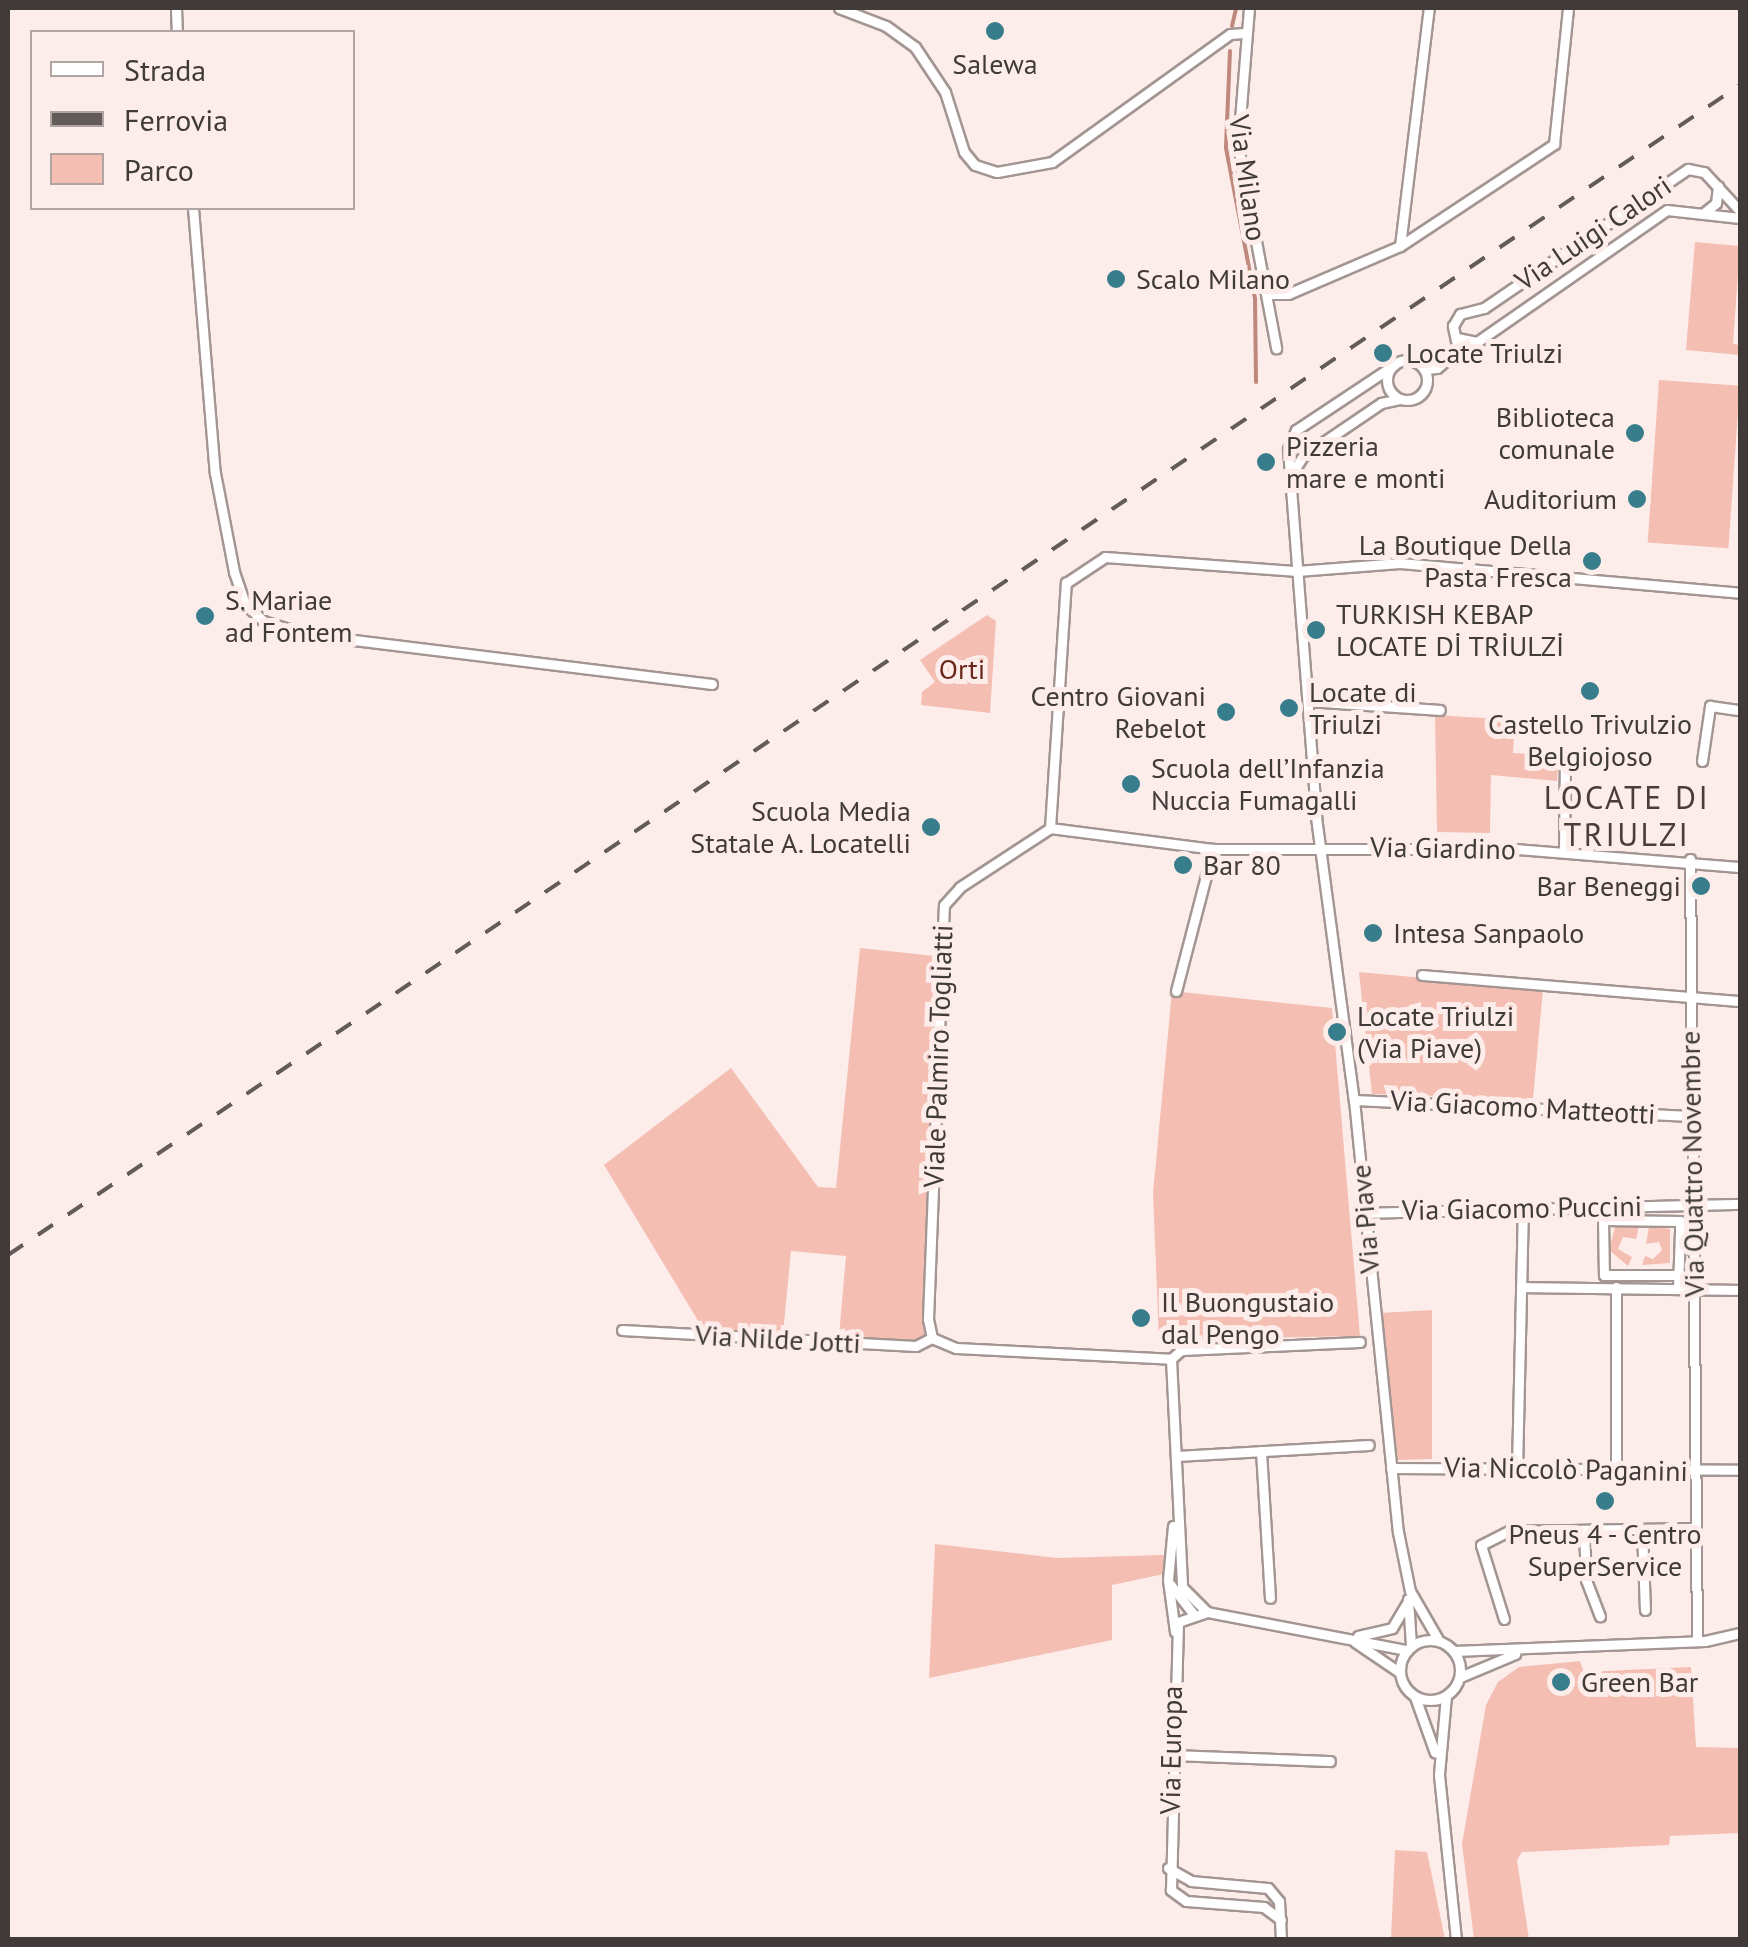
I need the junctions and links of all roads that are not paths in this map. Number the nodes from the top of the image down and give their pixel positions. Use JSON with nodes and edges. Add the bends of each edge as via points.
{"nodes":[{"id":1,"x":838,"y":8,"type":"edge"},
{"id":2,"x":1249,"y":8,"type":"edge"},
{"id":3,"x":1429,"y":8,"type":"edge"},
{"id":4,"x":1568,"y":8,"type":"edge"},
{"id":5,"x":1244,"y":33,"type":"junction"},
{"id":6,"x":1718,"y":185,"type":"junction"},
{"id":7,"x":193,"y":210,"type":"edge"},
{"id":8,"x":1705,"y":212,"type":"junction"},
{"id":9,"x":1740,"y":214,"type":"edge"},
{"id":10,"x":1400,"y":246,"type":"junction"},
{"id":11,"x":1266,"y":294,"type":"junction"},
{"id":12,"x":1457,"y":338,"type":"junction"},
{"id":13,"x":1276,"y":348,"type":"dead end"},
{"id":14,"x":1394,"y":365,"type":"junction"},
{"id":15,"x":1424,"y":369,"type":"junction"},
{"id":16,"x":1400,"y":399,"type":"junction"},
{"id":17,"x":1290,"y":477,"type":"junction"},
{"id":18,"x":1297,"y":571,"type":"junction"},
{"id":19,"x":1740,"y":594,"type":"edge"},
{"id":20,"x":712,"y":684,"type":"dead end"},
{"id":21,"x":1308,"y":701,"type":"junction"},
{"id":22,"x":1440,"y":710,"type":"dead end"},
{"id":23,"x":1740,"y":710,"type":"edge"},
{"id":24,"x":1702,"y":761,"type":"dead end"},
{"id":25,"x":1565,"y":762,"type":"dead end"},
{"id":26,"x":1050,"y":828,"type":"junction"},
{"id":27,"x":1322,"y":847,"type":"junction"},
{"id":28,"x":1213,"y":849,"type":"junction"},
{"id":29,"x":1564,"y":852,"type":"junction"},
{"id":30,"x":1690,"y":859,"type":"junction"},
{"id":31,"x":1740,"y":867,"type":"edge"},
{"id":32,"x":1422,"y":975,"type":"dead end"},
{"id":33,"x":1176,"y":991,"type":"dead end"},
{"id":34,"x":1688,"y":1000,"type":"junction"},
{"id":35,"x":1740,"y":1001,"type":"edge"},
{"id":36,"x":1354,"y":1100,"type":"junction"},
{"id":37,"x":1692,"y":1116,"type":"junction"},
{"id":38,"x":1693,"y":1204,"type":"junction"},
{"id":39,"x":1740,"y":1204,"type":"edge"},
{"id":40,"x":1523,"y":1206,"type":"junction"},
{"id":41,"x":1363,"y":1213,"type":"junction"},
{"id":42,"x":1679,"y":1275,"type":"junction"},
{"id":43,"x":1604,"y":1276,"type":"junction"},
{"id":44,"x":1522,"y":1287,"type":"junction"},
{"id":45,"x":1610,"y":1288,"type":"junction"},
{"id":46,"x":1678,"y":1288,"type":"junction"},
{"id":47,"x":1694,"y":1289,"type":"junction"},
{"id":48,"x":1740,"y":1290,"type":"edge"},
{"id":49,"x":622,"y":1330,"type":"dead end"},
{"id":50,"x":932,"y":1338,"type":"junction"},
{"id":51,"x":1360,"y":1342,"type":"dead end"},
{"id":52,"x":1171,"y":1358,"type":"junction"},
{"id":53,"x":1369,"y":1444,"type":"dead end"},
{"id":54,"x":1260,"y":1451,"type":"junction"},
{"id":55,"x":1177,"y":1456,"type":"junction"},
{"id":56,"x":1390,"y":1468,"type":"junction"},
{"id":57,"x":1616,"y":1468,"type":"junction"},
{"id":58,"x":1517,"y":1469,"type":"junction"},
{"id":59,"x":1692,"y":1470,"type":"junction"},
{"id":60,"x":1740,"y":1470,"type":"edge"},
{"id":61,"x":1176,"y":1506,"type":"junction"},
{"id":62,"x":1693,"y":1528,"type":"junction"},
{"id":63,"x":1642,"y":1529,"type":"junction"},
{"id":64,"x":1584,"y":1530,"type":"junction"},
{"id":65,"x":1168,"y":1580,"type":"junction"},
{"id":66,"x":1409,"y":1596,"type":"junction"},
{"id":67,"x":1270,"y":1598,"type":"dead end"},
{"id":68,"x":1644,"y":1610,"type":"dead end"},
{"id":69,"x":1207,"y":1612,"type":"junction"},
{"id":70,"x":1192,"y":1613,"type":"junction"},
{"id":71,"x":1600,"y":1616,"type":"dead end"},
{"id":72,"x":1504,"y":1619,"type":"dead end"},
{"id":73,"x":1175,"y":1632,"type":"junction"},
{"id":74,"x":1740,"y":1634,"type":"edge"},
{"id":75,"x":1348,"y":1638,"type":"junction"},
{"id":76,"x":1439,"y":1641,"type":"junction"},
{"id":77,"x":1697,"y":1642,"type":"junction"},
{"id":78,"x":1409,"y":1648,"type":"junction"},
{"id":79,"x":1547,"y":1648,"type":"junction"},
{"id":80,"x":1454,"y":1651,"type":"junction"},
{"id":81,"x":1400,"y":1672,"type":"junction"},
{"id":82,"x":1460,"y":1678,"type":"junction"},
{"id":83,"x":1415,"y":1696,"type":"junction"},
{"id":84,"x":1446,"y":1696,"type":"junction"},
{"id":85,"x":1171,"y":1755,"type":"junction"},
{"id":86,"x":1330,"y":1761,"type":"dead end"},
{"id":87,"x":1439,"y":1775,"type":"junction"},
{"id":88,"x":1168,"y":1868,"type":"junction"},
{"id":89,"x":1282,"y":1920,"type":"junction"},
{"id":90,"x":1281,"y":1940,"type":"edge"},
{"id":91,"x":1456,"y":1940,"type":"edge"}],
"edges":[{"from":1,"to":5,"type":"street","via":[[886,26],[915,47],[945,92],[968,160],[997,172],[1052,162],[1230,34]]},
{"from":2,"to":5,"type":"street","name":"Via Milano"},
{"from":3,"to":10,"type":"street"},
{"from":4,"to":10,"type":"street","via":[[1554,144]]},
{"from":5,"to":11,"type":"street","name":"Via Milano","via":[[1238,146]]},
{"from":6,"to":8,"type":"street","via":[[1716,203]]},
{"from":6,"to":9,"type":"street","name":"Via Luigi Calori"},
{"from":6,"to":12,"type":"street","name":"Via Luigi Calori","via":[[1696,169],[1681,172],[1484,308],[1462,312],[1454,323]]},
{"from":7,"to":20,"type":"street","via":[[214,473],[234,572],[245,604],[263,621],[304,634]]},
{"from":8,"to":9,"type":"street","name":"Via Luigi Calori"},
{"from":8,"to":12,"type":"street","name":"Via Luigi Calori","via":[[1667,210],[1477,342]]},
{"from":10,"to":11,"type":"street","via":[[1288,294]]},
{"from":11,"to":13,"type":"street","name":"Via Milano"},
{"from":12,"to":15,"type":"street","name":"Via Luigi Calori","via":[[1454,355]]},
{"from":14,"to":15,"type":"street","via":[[1413,361]]},
{"from":14,"to":16,"type":"street","via":[[1388,387]]},
{"from":14,"to":17,"type":"street","via":[[1296,430],[1289,442]]},
{"from":15,"to":16,"type":"street","via":[[1424,393]]},
{"from":16,"to":17,"type":"street","via":[[1382,403],[1303,456]]},
{"from":17,"to":18,"type":"street","name":"Via Piave"},
{"from":18,"to":19,"type":"street","via":[[1400,562]]},
{"from":18,"to":21,"type":"street","name":"Via Piave"},
{"from":18,"to":26,"type":"street","via":[[1105,556],[1082,567],[1066,584]]},
{"from":21,"to":22,"type":"street"},
{"from":21,"to":27,"type":"street","name":"Via Piave"},
{"from":23,"to":24,"type":"street","via":[[1710,706]]},
{"from":25,"to":29,"type":"street"},
{"from":26,"to":28,"type":"street","name":"Via Giardino"},
{"from":26,"to":50,"type":"street","name":"Viale Palmiro Togliatti","via":[[960,887],[944,905]]},
{"from":27,"to":28,"type":"street","name":"Via Giardino"},
{"from":27,"to":29,"type":"street","name":"Via Giardino"},
{"from":27,"to":36,"type":"street","name":"Via Piave"},
{"from":28,"to":33,"type":"street"},
{"from":29,"to":30,"type":"street","name":"Via Giardino"},
{"from":30,"to":31,"type":"street","name":"Via Giardino"},
{"from":30,"to":34,"type":"street","name":"Via Quattro Novembre"},
{"from":32,"to":34,"type":"street"},
{"from":34,"to":35,"type":"street"},
{"from":34,"to":37,"type":"street","name":"Via Quattro Novembre"},
{"from":36,"to":37,"type":"street","name":"Via Giacomo Matteotti"},
{"from":36,"to":41,"type":"street","name":"Via Piave"},
{"from":37,"to":38,"type":"street","name":"Via Quattro Novembre"},
{"from":38,"to":39,"type":"street","name":"Via Giacomo Puccini"},
{"from":38,"to":40,"type":"street","name":"Via Giacomo Puccini"},
{"from":38,"to":47,"type":"street","name":"Via Quattro Novembre"},
{"from":40,"to":41,"type":"street","name":"Via Giacomo Puccini"},
{"from":40,"to":44,"type":"street"},
{"from":41,"to":56,"type":"street","name":"Via Piave"},
{"from":42,"to":43,"type":"street"},
{"from":42,"to":43,"type":"street","via":[[1680,1221],[1603,1220]]},
{"from":42,"to":46,"type":"street"},
{"from":43,"to":45,"type":"street"},
{"from":44,"to":45,"type":"street"},
{"from":44,"to":58,"type":"street"},
{"from":45,"to":46,"type":"street"},
{"from":45,"to":57,"type":"street"},
{"from":46,"to":47,"type":"street"},
{"from":47,"to":48,"type":"street"},
{"from":47,"to":59,"type":"street","name":"Via Quattro Novembre"},
{"from":49,"to":50,"type":"street","name":"Via Nilde Jotti","via":[[916,1346]]},
{"from":50,"to":52,"type":"street","via":[[956,1348]]},
{"from":51,"to":52,"type":"street","via":[[1181,1350]]},
{"from":52,"to":55,"type":"street"},
{"from":53,"to":54,"type":"street"},
{"from":54,"to":55,"type":"street"},
{"from":54,"to":67,"type":"street"},
{"from":55,"to":61,"type":"street"},
{"from":56,"to":58,"type":"street","name":"Via Niccolò Paganini"},
{"from":56,"to":66,"type":"street","name":"Via Piave"},
{"from":57,"to":58,"type":"street","name":"Via Niccolò Paganini"},
{"from":57,"to":59,"type":"street","name":"Via Niccolò Paganini"},
{"from":59,"to":60,"type":"street","name":"Via Niccolò Paganini"},
{"from":59,"to":62,"type":"street","name":"Via Quattro Novembre"},
{"from":61,"to":65,"type":"street","name":"Via Europa"},
{"from":61,"to":69,"type":"street","via":[[1182,1587]]},
{"from":62,"to":63,"type":"street"},
{"from":62,"to":77,"type":"street","name":"Via Quattro Novembre"},
{"from":63,"to":64,"type":"street"},
{"from":63,"to":68,"type":"street"},
{"from":64,"to":71,"type":"street","via":[[1586,1580]]},
{"from":64,"to":72,"type":"street","via":[[1508,1531],[1481,1545]]},
{"from":65,"to":70,"type":"street"},
{"from":65,"to":73,"type":"street","name":"Via Europa"},
{"from":66,"to":75,"type":"street","via":[[1392,1628]]},
{"from":66,"to":76,"type":"street","name":"Via Piave"},
{"from":66,"to":78,"type":"street"},
{"from":69,"to":70,"type":"street"},
{"from":69,"to":75,"type":"street"},
{"from":70,"to":73,"type":"street"},
{"from":73,"to":85,"type":"street","name":"Via Europa"},
{"from":74,"to":77,"type":"street"},
{"from":75,"to":78,"type":"street"},
{"from":75,"to":81,"type":"street"},
{"from":76,"to":78,"type":"street"},
{"from":76,"to":80,"type":"street","name":"Via Piave"},
{"from":77,"to":79,"type":"street"},
{"from":78,"to":81,"type":"street"},
{"from":79,"to":80,"type":"street"},
{"from":79,"to":82,"type":"street","via":[[1492,1660]]},
{"from":80,"to":82,"type":"street"},
{"from":81,"to":83,"type":"street"},
{"from":82,"to":84,"type":"street"},
{"from":83,"to":84,"type":"street"},
{"from":83,"to":87,"type":"street","via":[[1432,1733]]},
{"from":84,"to":87,"type":"street"},
{"from":85,"to":86,"type":"street"},
{"from":85,"to":88,"type":"street","name":"Via Europa"},
{"from":87,"to":91,"type":"street"},
{"from":88,"to":89,"type":"street","via":[[1177,1897],[1264,1908]]},
{"from":88,"to":89,"type":"street","via":[[1191,1881],[1268,1888],[1277,1895]]},
{"from":89,"to":90,"type":"street"}]}
